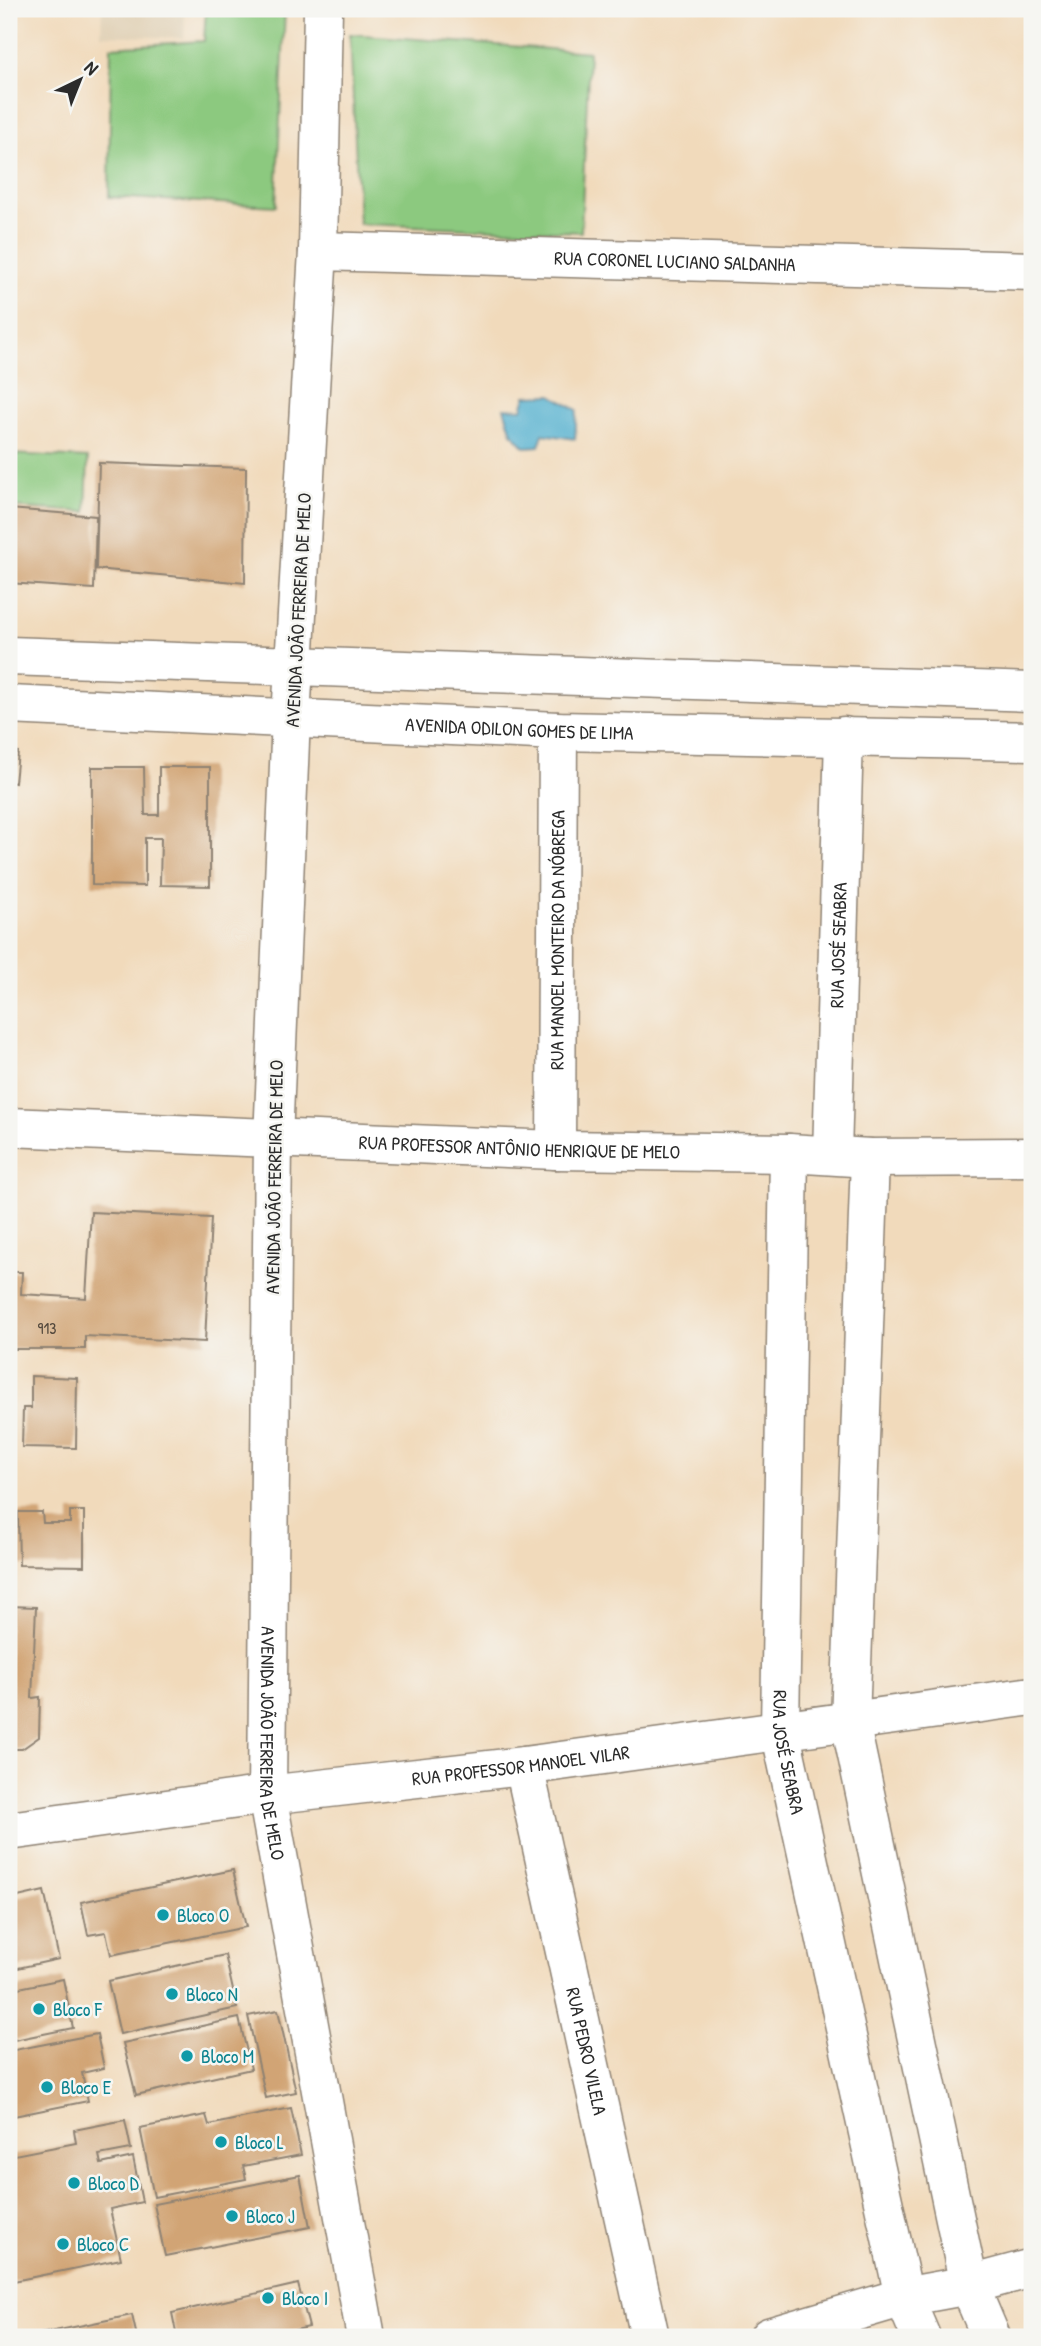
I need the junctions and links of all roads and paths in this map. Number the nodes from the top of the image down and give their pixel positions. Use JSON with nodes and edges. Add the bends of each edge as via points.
{"nodes":[{"id":1,"x":323,"y":9,"type":"edge"},
{"id":2,"x":318,"y":251,"type":"junction"},
{"id":3,"x":1032,"y":271,"type":"edge"},
{"id":4,"x":9,"y":656,"type":"edge"},
{"id":5,"x":295,"y":668,"type":"junction"},
{"id":6,"x":1032,"y":692,"type":"edge"},
{"id":7,"x":9,"y":705,"type":"edge"},
{"id":8,"x":291,"y":718,"type":"junction"},
{"id":9,"x":558,"y":731,"type":"junction"},
{"id":10,"x":844,"y":736,"type":"junction"},
{"id":11,"x":1032,"y":741,"type":"edge"},
{"id":12,"x":9,"y":1127,"type":"edge"},
{"id":13,"x":273,"y":1139,"type":"junction"},
{"id":14,"x":556,"y":1150,"type":"junction"},
{"id":15,"x":789,"y":1153,"type":"junction"},
{"id":16,"x":832,"y":1155,"type":"junction"},
{"id":17,"x":1032,"y":1157,"type":"edge"},
{"id":18,"x":870,"y":1158,"type":"junction"},
{"id":19,"x":1032,"y":1696,"type":"edge"},
{"id":20,"x":849,"y":1722,"type":"junction"},
{"id":21,"x":780,"y":1730,"type":"junction"},
{"id":22,"x":524,"y":1766,"type":"junction"},
{"id":23,"x":267,"y":1795,"type":"junction"},
{"id":24,"x":9,"y":1831,"type":"edge"},
{"id":25,"x":1032,"y":2268,"type":"edge"},
{"id":26,"x":969,"y":2285,"type":"junction"},
{"id":27,"x":904,"y":2297,"type":"junction"},
{"id":28,"x":366,"y":2337,"type":"edge"},
{"id":29,"x":650,"y":2337,"type":"edge"},
{"id":30,"x":769,"y":2337,"type":"edge"},
{"id":31,"x":921,"y":2337,"type":"edge"},
{"id":32,"x":991,"y":2337,"type":"edge"}],
"edges":[{"from":1,"to":2,"type":"street","name":"AVENIDA JOÃO FERREIRA DE MELO"},
{"from":2,"to":3,"type":"street","name":"RUA CORONEL LUCIANO SALDANHA"},
{"from":2,"to":5,"type":"street","name":"AVENIDA JOÃO FERREIRA DE MELO"},
{"from":4,"to":5,"type":"street"},
{"from":5,"to":6,"type":"street"},
{"from":5,"to":8,"type":"street","name":"AVENIDA JOÃO FERREIRA DE MELO"},
{"from":7,"to":8,"type":"street","name":"AVENIDA ODILON GOMES DE LIMA"},
{"from":8,"to":9,"type":"street","name":"AVENIDA ODILON GOMES DE LIMA"},
{"from":8,"to":13,"type":"street","name":"AVENIDA JOÃO FERREIRA DE MELO"},
{"from":9,"to":10,"type":"street","name":"AVENIDA ODILON GOMES DE LIMA"},
{"from":9,"to":14,"type":"street","name":"RUA MANOEL MONTEIRO DA NÓBREGA"},
{"from":10,"to":11,"type":"street","name":"AVENIDA ODILON GOMES DE LIMA"},
{"from":10,"to":16,"type":"street","name":"RUA JOSÉ SEABRA"},
{"from":12,"to":13,"type":"street","name":"RUA PROFESSOR ANTÔNIO HENRIQUE DE MELO"},
{"from":13,"to":14,"type":"street","name":"RUA PROFESSOR ANTÔNIO HENRIQUE DE MELO"},
{"from":13,"to":23,"type":"street","name":"AVENIDA JOÃO FERREIRA DE MELO"},
{"from":14,"to":15,"type":"street","name":"RUA PROFESSOR ANTÔNIO HENRIQUE DE MELO"},
{"from":15,"to":16,"type":"street","name":"RUA PROFESSOR ANTÔNIO HENRIQUE DE MELO"},
{"from":15,"to":21,"type":"street","name":"RUA JOSÉ SEABRA"},
{"from":16,"to":18,"type":"street","name":"RUA PROFESSOR ANTÔNIO HENRIQUE DE MELO"},
{"from":17,"to":18,"type":"street","name":"RUA PROFESSOR ANTÔNIO HENRIQUE DE MELO"},
{"from":18,"to":20,"type":"street"},
{"from":19,"to":20,"type":"street","name":"RUA PROFESSOR MANOEL VILAR"},
{"from":20,"to":21,"type":"street","name":"RUA PROFESSOR MANOEL VILAR"},
{"from":20,"to":26,"type":"street"},
{"from":21,"to":22,"type":"street","name":"RUA PROFESSOR MANOEL VILAR"},
{"from":21,"to":27,"type":"street","name":"RUA JOSÉ SEABRA"},
{"from":22,"to":23,"type":"street","name":"RUA PROFESSOR MANOEL VILAR"},
{"from":22,"to":29,"type":"street","name":"RUA PEDRO VILELA"},
{"from":23,"to":24,"type":"street","name":"RUA PROFESSOR MANOEL VILAR"},
{"from":23,"to":28,"type":"street","name":"AVENIDA JOÃO FERREIRA DE MELO"},
{"from":25,"to":26,"type":"street"},
{"from":26,"to":27,"type":"street"},
{"from":26,"to":32,"type":"street"},
{"from":27,"to":30,"type":"street"},
{"from":27,"to":31,"type":"street","name":"RUA JOSÉ SEABRA"}]}
